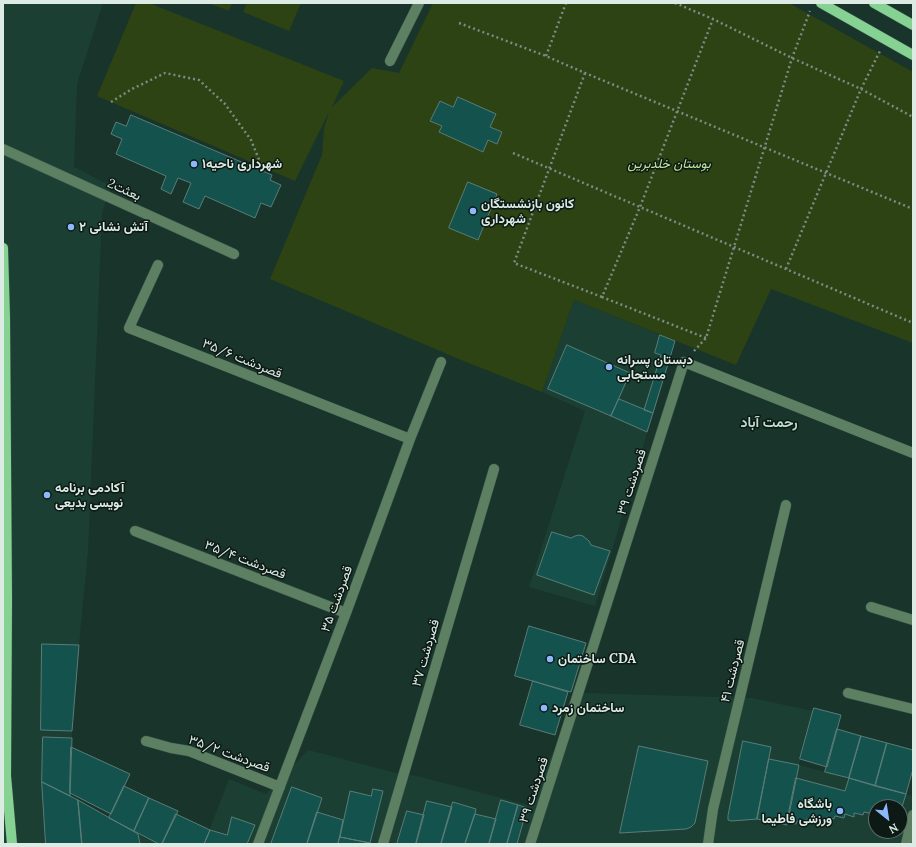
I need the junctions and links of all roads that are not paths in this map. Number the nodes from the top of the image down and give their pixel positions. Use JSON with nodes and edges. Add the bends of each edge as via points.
{"nodes":[{"id":1,"x":419,"y":3,"type":"edge"},
{"id":2,"x":821,"y":3,"type":"edge"},
{"id":3,"x":874,"y":3,"type":"edge"},
{"id":4,"x":913,"y":25,"type":"edge"},
{"id":5,"x":913,"y":55,"type":"edge"},
{"id":6,"x":390,"y":61,"type":"dead end"},
{"id":7,"x":3,"y":149,"type":"edge"},
{"id":8,"x":3,"y":248,"type":"edge"},
{"id":9,"x":234,"y":254,"type":"dead end"},
{"id":10,"x":158,"y":265,"type":"dead end"},
{"id":11,"x":4,"y":318,"type":"edge"},
{"id":12,"x":441,"y":362,"type":"dead end"},
{"id":13,"x":410,"y":439,"type":"junction"},
{"id":14,"x":913,"y":453,"type":"edge"},
{"id":15,"x":494,"y":469,"type":"dead end"},
{"id":16,"x":786,"y":505,"type":"dead end"},
{"id":17,"x":135,"y":531,"type":"dead end"},
{"id":18,"x":5,"y":600,"type":"edge"},
{"id":19,"x":871,"y":607,"type":"dead end"},
{"id":20,"x":346,"y":613,"type":"junction"},
{"id":21,"x":913,"y":620,"type":"edge"},
{"id":22,"x":848,"y":692,"type":"dead end"},
{"id":23,"x":913,"y":709,"type":"edge"},
{"id":24,"x":146,"y":741,"type":"dead end"},
{"id":25,"x":280,"y":787,"type":"junction"},
{"id":26,"x":913,"y":815,"type":"edge"},
{"id":27,"x":12,"y":844,"type":"edge"},
{"id":28,"x":258,"y":844,"type":"edge"},
{"id":29,"x":384,"y":844,"type":"edge"},
{"id":30,"x":530,"y":844,"type":"edge"},
{"id":31,"x":708,"y":844,"type":"edge"},
{"id":32,"x":906,"y":844,"type":"edge"}],
"edges":[{"from":1,"to":6,"type":"street"},
{"from":2,"to":5,"type":"main road"},
{"from":3,"to":4,"type":"main road"},
{"from":7,"to":9,"type":"street","name":"2بعثت"},
{"from":8,"to":11,"type":"main road"},
{"from":10,"to":13,"type":"street","name":"قصردشت ۳۵/۶","via":[[129,328]]},
{"from":11,"to":18,"type":"main road"},
{"from":12,"to":13,"type":"street","name":"قصردشت ۳۵"},
{"from":13,"to":20,"type":"street","name":"قصردشت ۳۵"},
{"from":14,"to":30,"type":"street","name":"قصردشت ۳۹","via":[[684,362]]},
{"from":15,"to":29,"type":"street","name":"قصردشت ۳۷"},
{"from":16,"to":31,"type":"street","name":"قصردشت ۴۱","via":[[713,810]]},
{"from":17,"to":20,"type":"street","name":"قصردشت ۳۵/۴"},
{"from":18,"to":27,"type":"main road","via":[[6,776]]},
{"from":19,"to":21,"type":"street"},
{"from":20,"to":25,"type":"street","name":"قصردشت ۳۵"},
{"from":22,"to":23,"type":"street"},
{"from":24,"to":25,"type":"street","name":"قصردشت ۳۵/۲","via":[[189,750]]},
{"from":25,"to":28,"type":"street","name":"قصردشت ۳۵"},
{"from":26,"to":32,"type":"street"}]}
